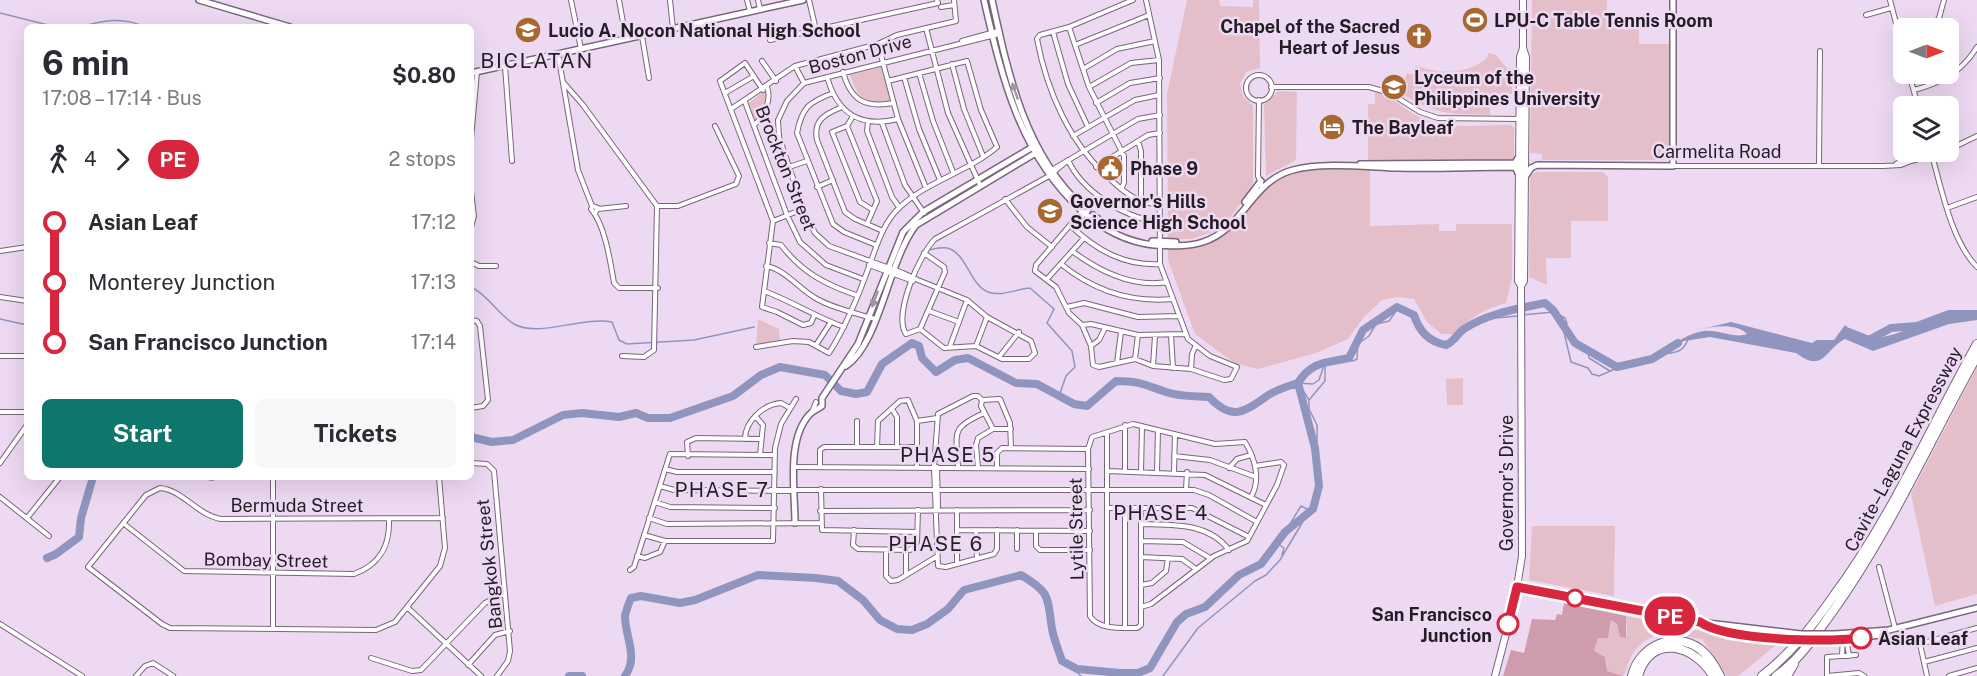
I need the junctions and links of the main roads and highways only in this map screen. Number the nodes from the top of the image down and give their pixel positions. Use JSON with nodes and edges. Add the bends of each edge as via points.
{"nodes":[{"id":1,"x":1523,"y":0,"type":"edge"},
{"id":2,"x":1523,"y":48,"type":"junction"},
{"id":3,"x":1521,"y":177,"type":"junction"},
{"id":4,"x":1977,"y":344,"type":"edge"},
{"id":5,"x":1972,"y":361,"type":"edge"},
{"id":6,"x":1782,"y":675,"type":"edge"},
{"id":7,"x":1495,"y":676,"type":"edge"},
{"id":8,"x":1632,"y":676,"type":"edge"},
{"id":9,"x":1638,"y":676,"type":"edge"},
{"id":10,"x":1713,"y":676,"type":"edge"},
{"id":11,"x":1720,"y":676,"type":"edge"},
{"id":12,"x":1762,"y":676,"type":"edge"}],
"edges":[{"from":1,"to":2,"type":"main road","name":"Governor's Drive"},
{"from":2,"to":3,"type":"main road","name":"Governor's Drive"},
{"from":2,"to":3,"type":"main road","name":"Governor's Drive","via":[[1525,149]]},
{"from":3,"to":7,"type":"main road","name":"Governor's Drive","via":[[1522,551]]},
{"from":4,"to":5,"type":"highway","name":"Cavite–Laguna Expressway"},
{"from":5,"to":6,"type":"highway","name":"Cavite–Laguna Expressway","via":[[1893,518],[1806,649]]},
{"from":5,"to":12,"type":"highway","name":"Cavite–Laguna Expressway","via":[[1894,506],[1855,568],[1796,643]]},
{"from":8,"to":11,"type":"highway","via":[[1648,650],[1674,641],[1701,650]]},
{"from":9,"to":10,"type":"highway","via":[[1653,654],[1674,647],[1694,653]]}]}
